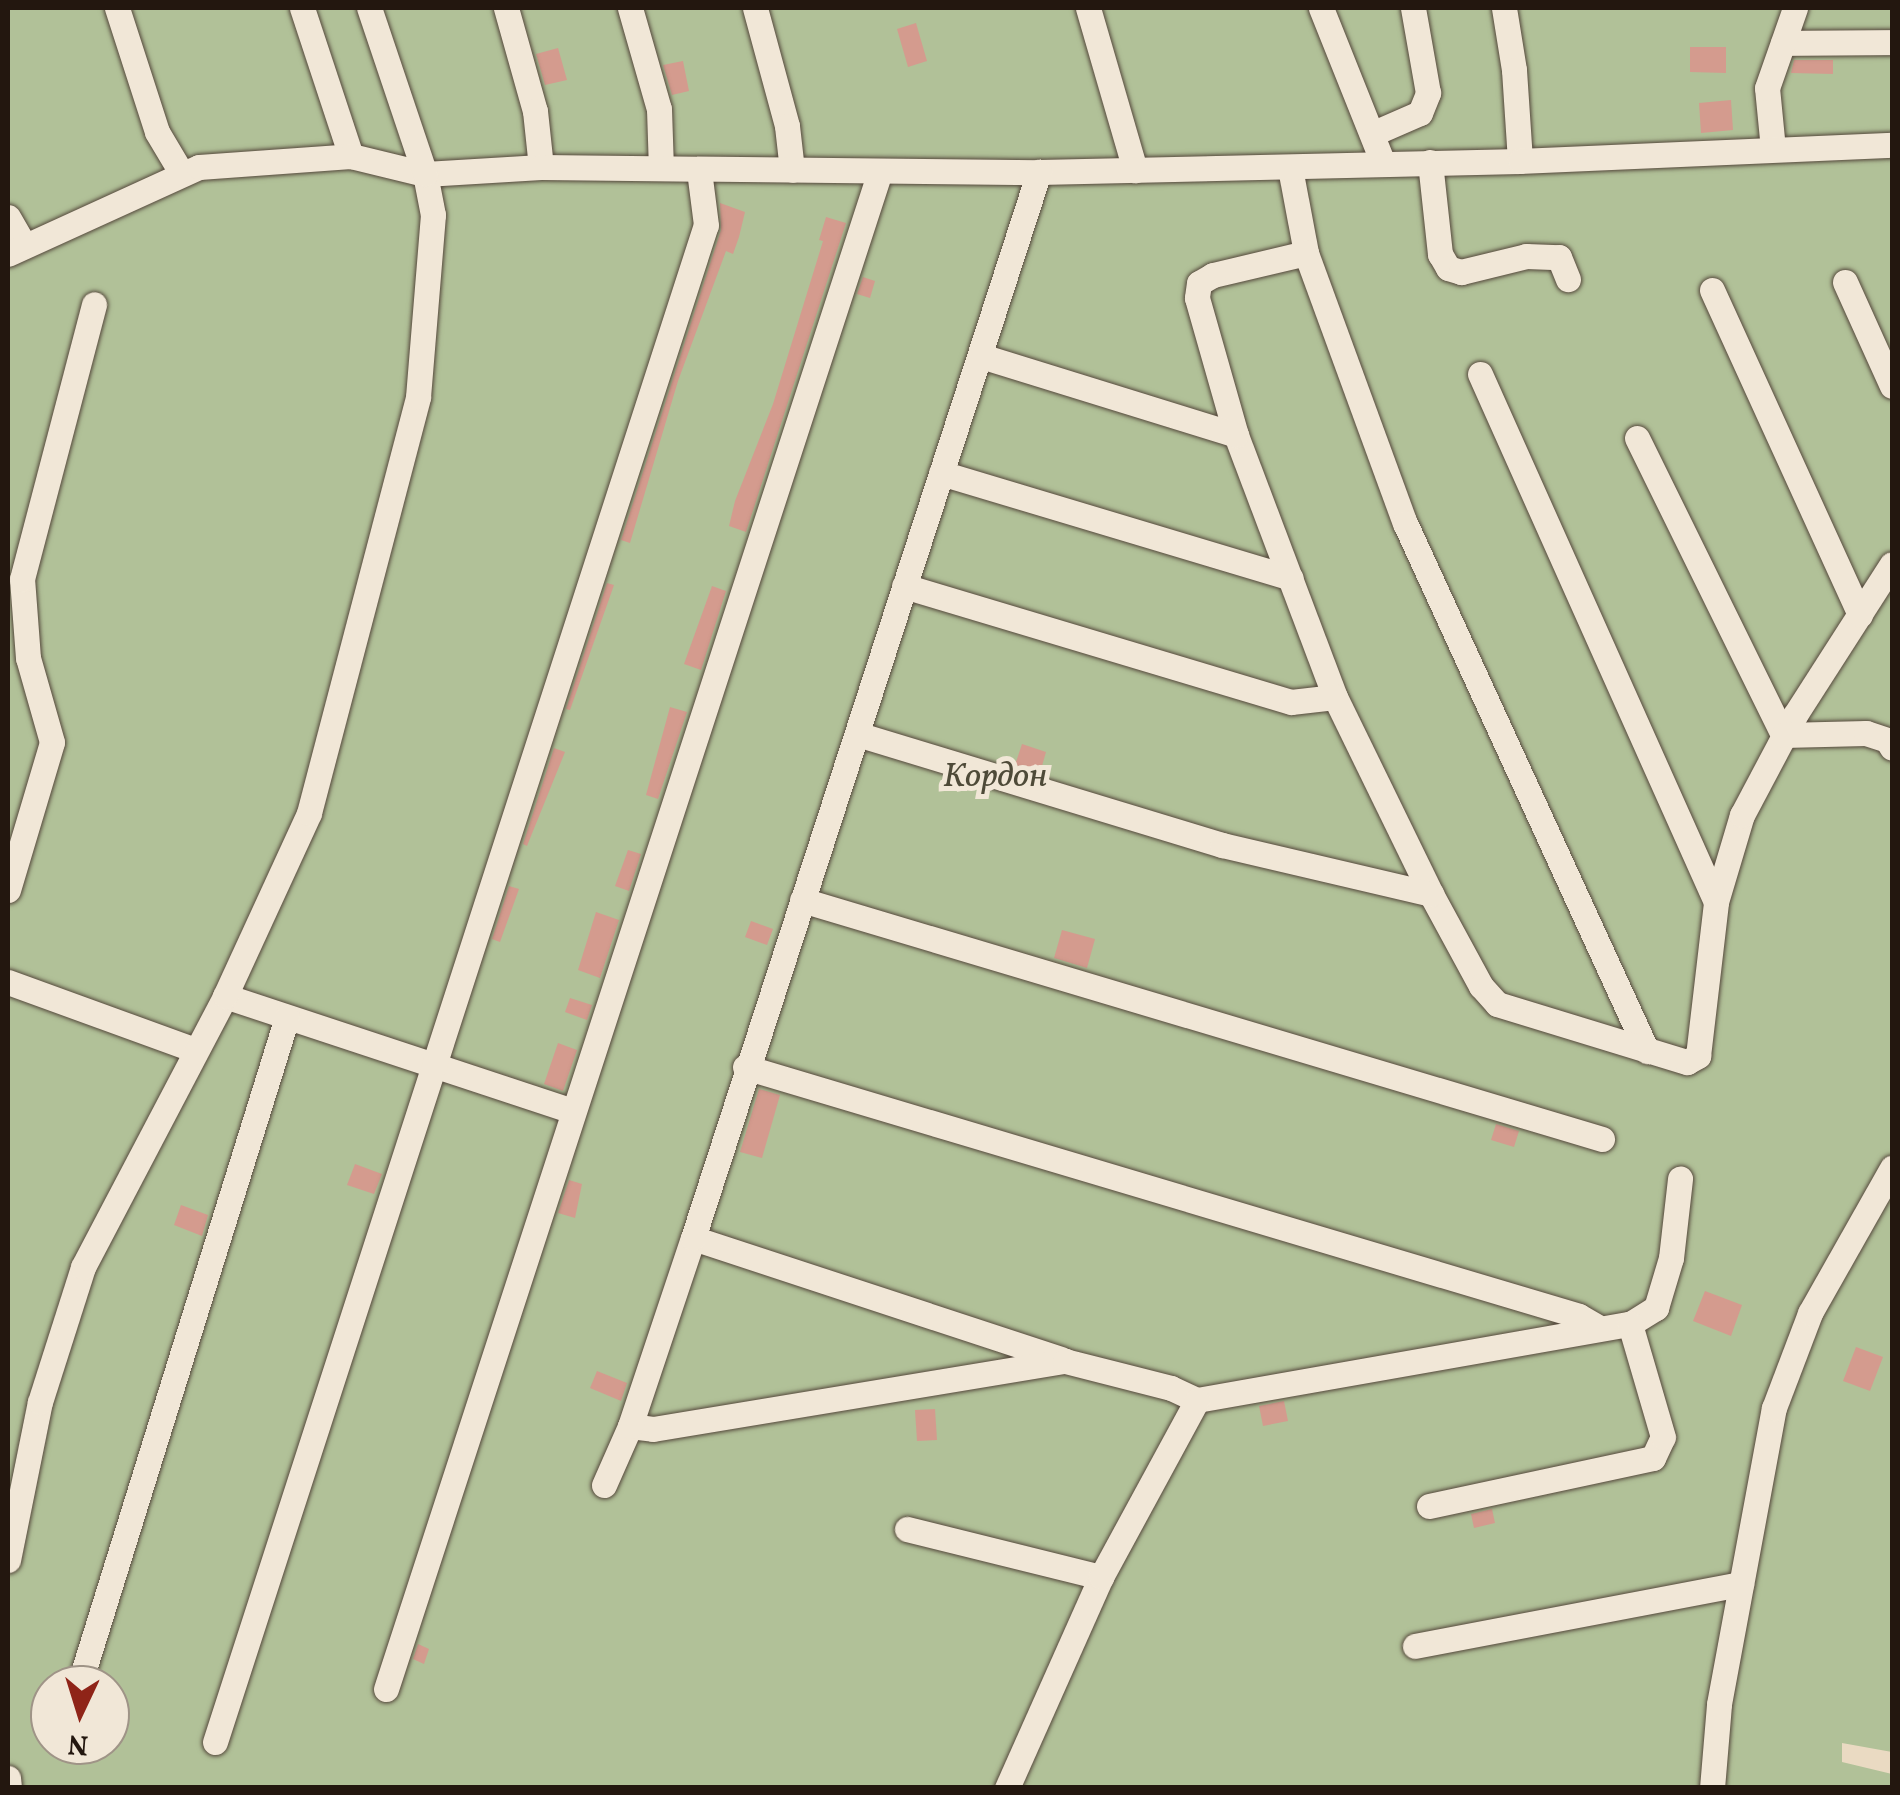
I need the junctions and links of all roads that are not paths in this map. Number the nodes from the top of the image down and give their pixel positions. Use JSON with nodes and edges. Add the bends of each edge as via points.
{"nodes":[{"id":1,"x":117,"y":8,"type":"edge"},
{"id":2,"x":302,"y":8,"type":"edge"},
{"id":3,"x":368,"y":8,"type":"edge"},
{"id":4,"x":506,"y":8,"type":"edge"},
{"id":5,"x":630,"y":8,"type":"edge"},
{"id":6,"x":755,"y":8,"type":"edge"},
{"id":7,"x":1088,"y":8,"type":"edge"},
{"id":8,"x":1321,"y":8,"type":"edge"},
{"id":9,"x":1413,"y":8,"type":"edge"},
{"id":10,"x":1504,"y":8,"type":"edge"},
{"id":11,"x":1795,"y":8,"type":"edge"},
{"id":12,"x":1892,"y":42,"type":"edge"},
{"id":13,"x":1782,"y":43,"type":"junction"},
{"id":14,"x":1374,"y":133,"type":"junction"},
{"id":15,"x":1892,"y":145,"type":"edge"},
{"id":16,"x":1773,"y":149,"type":"junction"},
{"id":17,"x":351,"y":156,"type":"junction"},
{"id":18,"x":1520,"y":161,"type":"junction"},
{"id":19,"x":1430,"y":162,"type":"junction"},
{"id":20,"x":1383,"y":163,"type":"junction"},
{"id":21,"x":541,"y":167,"type":"junction"},
{"id":22,"x":660,"y":168,"type":"junction"},
{"id":23,"x":1290,"y":168,"type":"junction"},
{"id":24,"x":698,"y":170,"type":"junction"},
{"id":25,"x":792,"y":170,"type":"junction"},
{"id":26,"x":1135,"y":170,"type":"junction"},
{"id":27,"x":880,"y":171,"type":"junction"},
{"id":28,"x":1038,"y":172,"type":"junction"},
{"id":29,"x":182,"y":174,"type":"junction"},
{"id":30,"x":425,"y":174,"type":"junction"},
{"id":31,"x":8,"y":216,"type":"edge"},
{"id":32,"x":16,"y":249,"type":"edge"},
{"id":33,"x":1306,"y":253,"type":"junction"},
{"id":34,"x":1568,"y":280,"type":"dead end"},
{"id":35,"x":1845,"y":282,"type":"dead end"},
{"id":36,"x":1712,"y":290,"type":"dead end"},
{"id":37,"x":94,"y":304,"type":"dead end"},
{"id":38,"x":981,"y":356,"type":"junction"},
{"id":39,"x":1480,"y":374,"type":"dead end"},
{"id":40,"x":1892,"y":386,"type":"edge"},
{"id":41,"x":1236,"y":434,"type":"junction"},
{"id":42,"x":1638,"y":438,"type":"dead end"},
{"id":43,"x":941,"y":473,"type":"junction"},
{"id":44,"x":1892,"y":564,"type":"edge"},
{"id":45,"x":1291,"y":578,"type":"junction"},
{"id":46,"x":904,"y":586,"type":"junction"},
{"id":47,"x":1860,"y":615,"type":"junction"},
{"id":48,"x":1335,"y":697,"type":"junction"},
{"id":49,"x":856,"y":734,"type":"junction"},
{"id":50,"x":1784,"y":735,"type":"junction"},
{"id":51,"x":1892,"y":748,"type":"edge"},
{"id":52,"x":8,"y":890,"type":"edge"},
{"id":53,"x":1431,"y":894,"type":"junction"},
{"id":54,"x":802,"y":900,"type":"junction"},
{"id":55,"x":1716,"y":902,"type":"junction"},
{"id":56,"x":8,"y":982,"type":"edge"},
{"id":57,"x":225,"y":996,"type":"junction"},
{"id":58,"x":287,"y":1017,"type":"junction"},
{"id":59,"x":195,"y":1050,"type":"junction"},
{"id":60,"x":1647,"y":1051,"type":"junction"},
{"id":61,"x":433,"y":1062,"type":"junction"},
{"id":62,"x":745,"y":1067,"type":"junction"},
{"id":63,"x":572,"y":1111,"type":"junction"},
{"id":64,"x":1602,"y":1139,"type":"dead end"},
{"id":65,"x":1892,"y":1168,"type":"edge"},
{"id":66,"x":1680,"y":1179,"type":"dead end"},
{"id":67,"x":1884,"y":1192,"type":"edge"},
{"id":68,"x":692,"y":1238,"type":"junction"},
{"id":69,"x":1630,"y":1324,"type":"junction"},
{"id":70,"x":1600,"y":1328,"type":"junction"},
{"id":71,"x":1066,"y":1360,"type":"junction"},
{"id":72,"x":1197,"y":1400,"type":"junction"},
{"id":73,"x":630,"y":1426,"type":"junction"},
{"id":74,"x":604,"y":1486,"type":"dead end"},
{"id":75,"x":1429,"y":1506,"type":"dead end"},
{"id":76,"x":907,"y":1529,"type":"dead end"},
{"id":77,"x":8,"y":1560,"type":"edge"},
{"id":78,"x":1101,"y":1577,"type":"junction"},
{"id":79,"x":1741,"y":1584,"type":"junction"},
{"id":80,"x":1414,"y":1646,"type":"dead end"},
{"id":81,"x":85,"y":1665,"type":"edge"},
{"id":82,"x":386,"y":1690,"type":"dead end"},
{"id":83,"x":215,"y":1742,"type":"dead end"},
{"id":84,"x":8,"y":1778,"type":"edge"},
{"id":85,"x":9,"y":1788,"type":"edge"},
{"id":86,"x":1007,"y":1788,"type":"edge"},
{"id":87,"x":1712,"y":1788,"type":"edge"}],
"edges":[{"from":1,"to":29,"type":"street","via":[[158,132]]},
{"from":2,"to":17,"type":"street"},
{"from":3,"to":30,"type":"street"},
{"from":4,"to":21,"type":"street","via":[[535,110]]},
{"from":5,"to":22,"type":"street","via":[[658,109]]},
{"from":6,"to":25,"type":"street"},
{"from":7,"to":26,"type":"street"},
{"from":8,"to":14,"type":"street"},
{"from":9,"to":14,"type":"street","via":[[1428,93],[1420,113]]},
{"from":10,"to":18,"type":"street"},
{"from":11,"to":13,"type":"street"},
{"from":12,"to":13,"type":"street"},
{"from":13,"to":16,"type":"street","via":[[1766,88]]},
{"from":14,"to":20,"type":"street"},
{"from":15,"to":16,"type":"street"},
{"from":16,"to":18,"type":"street"},
{"from":17,"to":29,"type":"street","via":[[199,167]]},
{"from":17,"to":30,"type":"street"},
{"from":18,"to":19,"type":"street"},
{"from":19,"to":20,"type":"street"},
{"from":19,"to":34,"type":"street","via":[[1440,254],[1448,268],[1461,272],[1526,256],[1560,256]]},
{"from":20,"to":23,"type":"street"},
{"from":21,"to":22,"type":"street"},
{"from":21,"to":30,"type":"street"},
{"from":22,"to":24,"type":"street"},
{"from":23,"to":26,"type":"street"},
{"from":23,"to":33,"type":"street"},
{"from":24,"to":25,"type":"street"},
{"from":24,"to":61,"type":"street","via":[[706,225]]},
{"from":25,"to":27,"type":"street"},
{"from":26,"to":28,"type":"street"},
{"from":27,"to":28,"type":"street"},
{"from":27,"to":63,"type":"street"},
{"from":28,"to":38,"type":"street"},
{"from":29,"to":32,"type":"street"},
{"from":30,"to":57,"type":"street","via":[[433,216],[418,396],[310,812]]},
{"from":31,"to":32,"type":"street"},
{"from":33,"to":41,"type":"street","via":[[1199,284],[1196,298]]},
{"from":33,"to":60,"type":"street","via":[[1405,522]]},
{"from":35,"to":40,"type":"street"},
{"from":36,"to":47,"type":"street"},
{"from":37,"to":52,"type":"street","via":[[22,579],[28,658],[52,742]]},
{"from":38,"to":41,"type":"street"},
{"from":38,"to":43,"type":"street"},
{"from":39,"to":55,"type":"street"},
{"from":41,"to":45,"type":"street"},
{"from":42,"to":50,"type":"street"},
{"from":43,"to":45,"type":"street"},
{"from":43,"to":46,"type":"street"},
{"from":44,"to":47,"type":"street"},
{"from":45,"to":48,"type":"street"},
{"from":46,"to":48,"type":"street","via":[[1291,702]]},
{"from":46,"to":49,"type":"street"},
{"from":47,"to":50,"type":"street"},
{"from":48,"to":53,"type":"street"},
{"from":49,"to":53,"type":"street","via":[[1222,845]]},
{"from":49,"to":54,"type":"street"},
{"from":50,"to":51,"type":"street","via":[[1866,733]]},
{"from":50,"to":55,"type":"street","via":[[1742,815]]},
{"from":53,"to":60,"type":"street","via":[[1497,1004]]},
{"from":54,"to":62,"type":"street"},
{"from":54,"to":64,"type":"street"},
{"from":55,"to":60,"type":"street","via":[[1698,1056],[1687,1062]]},
{"from":56,"to":59,"type":"street"},
{"from":57,"to":58,"type":"street"},
{"from":57,"to":59,"type":"street"},
{"from":58,"to":61,"type":"street"},
{"from":58,"to":81,"type":"street"},
{"from":59,"to":77,"type":"street","via":[[83,1268],[40,1402]]},
{"from":61,"to":63,"type":"street"},
{"from":61,"to":83,"type":"street"},
{"from":62,"to":68,"type":"street"},
{"from":62,"to":70,"type":"street","via":[[1578,1316]]},
{"from":63,"to":82,"type":"street"},
{"from":65,"to":67,"type":"street"},
{"from":66,"to":69,"type":"street","via":[[1671,1258],[1656,1308]]},
{"from":67,"to":79,"type":"street","via":[[1810,1312],[1774,1408]]},
{"from":68,"to":71,"type":"street"},
{"from":68,"to":73,"type":"street"},
{"from":69,"to":70,"type":"street"},
{"from":69,"to":75,"type":"street","via":[[1663,1437],[1653,1458]]},
{"from":70,"to":72,"type":"street"},
{"from":71,"to":72,"type":"street"},
{"from":71,"to":73,"type":"street","via":[[653,1429]]},
{"from":72,"to":78,"type":"street"},
{"from":73,"to":74,"type":"street"},
{"from":76,"to":78,"type":"street"},
{"from":78,"to":86,"type":"street"},
{"from":79,"to":80,"type":"street"},
{"from":79,"to":87,"type":"street"},
{"from":84,"to":85,"type":"street"}]}
